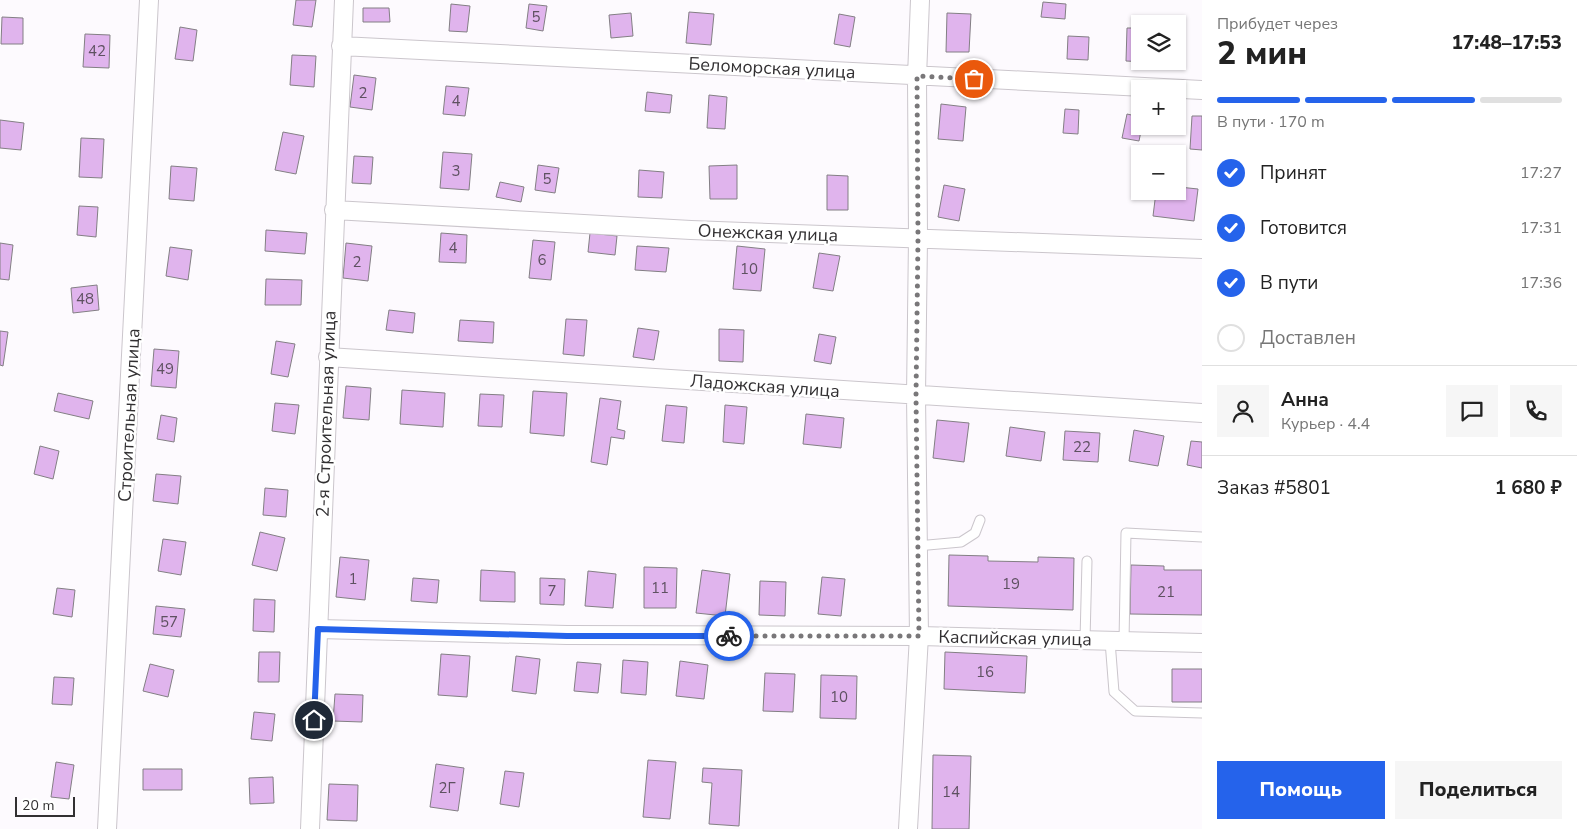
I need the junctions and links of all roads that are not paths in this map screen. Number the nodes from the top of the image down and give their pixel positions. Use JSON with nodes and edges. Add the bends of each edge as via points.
{"nodes":[{"id":1,"x":149,"y":0,"type":"edge"},
{"id":2,"x":344,"y":0,"type":"edge"},
{"id":3,"x":920,"y":0,"type":"edge"},
{"id":4,"x":341,"y":46,"type":"junction"},
{"id":5,"x":917,"y":76,"type":"junction"},
{"id":6,"x":1202,"y":90,"type":"edge"},
{"id":7,"x":334,"y":210,"type":"junction"},
{"id":8,"x":918,"y":238,"type":"junction"},
{"id":9,"x":1202,"y":249,"type":"edge"},
{"id":10,"x":328,"y":357,"type":"junction"},
{"id":11,"x":916,"y":396,"type":"junction"},
{"id":12,"x":1202,"y":413,"type":"edge"},
{"id":13,"x":980,"y":520,"type":"dead end"},
{"id":14,"x":1202,"y":537,"type":"edge"},
{"id":15,"x":917,"y":546,"type":"junction"},
{"id":16,"x":1087,"y":561,"type":"dead end"},
{"id":17,"x":318,"y":629,"type":"junction"},
{"id":18,"x":919,"y":636,"type":"junction"},
{"id":19,"x":1085,"y":640,"type":"junction"},
{"id":20,"x":1117,"y":641,"type":"junction"},
{"id":21,"x":1202,"y":643,"type":"edge"},
{"id":22,"x":1202,"y":714,"type":"edge"},
{"id":23,"x":108,"y":829,"type":"edge"},
{"id":24,"x":310,"y":829,"type":"edge"},
{"id":25,"x":908,"y":829,"type":"edge"}],
"edges":[{"from":1,"to":23,"type":"street","name":"Строительная улица"},
{"from":2,"to":4,"type":"street","name":"2-я Строительная улица"},
{"from":3,"to":5,"type":"street"},
{"from":4,"to":5,"type":"street","name":"Беломорская улица"},
{"from":4,"to":7,"type":"street","name":"2-я Строительная улица"},
{"from":5,"to":6,"type":"street","name":"Беломорская улица"},
{"from":5,"to":8,"type":"street"},
{"from":7,"to":8,"type":"street","name":"Онежская улица","via":[[691,230]]},
{"from":7,"to":10,"type":"street","name":"2-я Строительная улица"},
{"from":8,"to":9,"type":"street","name":"Онежская улица"},
{"from":8,"to":11,"type":"street"},
{"from":10,"to":11,"type":"street","name":"Ладожская улица"},
{"from":10,"to":17,"type":"street","name":"2-я Строительная улица"},
{"from":11,"to":12,"type":"street","name":"Ладожская улица"},
{"from":11,"to":15,"type":"street"},
{"from":13,"to":15,"type":"lane","via":[[975,533],[960,542]]},
{"from":14,"to":20,"type":"lane","via":[[1126,533]]},
{"from":15,"to":18,"type":"street"},
{"from":16,"to":19,"type":"lane"},
{"from":17,"to":18,"type":"street","name":"Каспийская улица","via":[[567,636]]},
{"from":17,"to":24,"type":"street","name":"2-я Строительная улица"},
{"from":18,"to":19,"type":"street","name":"Каспийская улица"},
{"from":18,"to":25,"type":"street"},
{"from":19,"to":20,"type":"street","name":"Каспийская улица"},
{"from":20,"to":21,"type":"street","name":"Каспийская улица"},
{"from":20,"to":22,"type":"lane","via":[[1114,692],[1135,711]]}]}
